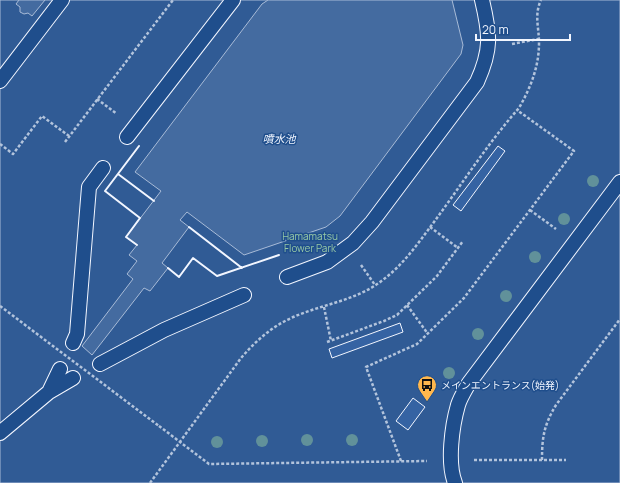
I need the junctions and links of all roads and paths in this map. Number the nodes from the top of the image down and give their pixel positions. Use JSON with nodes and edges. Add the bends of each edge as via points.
{"nodes":[{"id":1,"x":62,"y":0,"type":"edge"},
{"id":2,"x":173,"y":0,"type":"edge"},
{"id":3,"x":232,"y":0,"type":"edge"},
{"id":4,"x":482,"y":0,"type":"edge"},
{"id":5,"x":0,"y":81,"type":"edge"},
{"id":6,"x":517,"y":110,"type":"dead end"},
{"id":7,"x":69,"y":136,"type":"junction"},
{"id":8,"x":127,"y":137,"type":"dead end"},
{"id":9,"x":65,"y":142,"type":"dead end"},
{"id":10,"x":0,"y":144,"type":"edge"},
{"id":11,"x":103,"y":168,"type":"dead end"},
{"id":12,"x":620,"y":182,"type":"edge"},
{"id":13,"x":530,"y":210,"type":"junction"},
{"id":14,"x":430,"y":227,"type":"dead end"},
{"id":15,"x":554,"y":228,"type":"dead end"},
{"id":16,"x":463,"y":241,"type":"dead end"},
{"id":17,"x":458,"y":248,"type":"junction"},
{"id":18,"x":287,"y":277,"type":"dead end"},
{"id":19,"x":244,"y":295,"type":"dead end"},
{"id":20,"x":407,"y":305,"type":"junction"},
{"id":21,"x":0,"y":306,"type":"edge"},
{"id":22,"x":324,"y":307,"type":"dead end"},
{"id":23,"x":620,"y":320,"type":"edge"},
{"id":24,"x":428,"y":334,"type":"junction"},
{"id":25,"x":332,"y":340,"type":"junction"},
{"id":26,"x":327,"y":342,"type":"dead end"},
{"id":27,"x":73,"y":343,"type":"dead end"},
{"id":28,"x":100,"y":364,"type":"dead end"},
{"id":29,"x":60,"y":369,"type":"dead end"},
{"id":30,"x":73,"y":378,"type":"dead end"},
{"id":31,"x":49,"y":392,"type":"junction"},
{"id":32,"x":0,"y":433,"type":"edge"},
{"id":33,"x":180,"y":442,"type":"junction"},
{"id":34,"x":542,"y":460,"type":"junction"},
{"id":35,"x":566,"y":460,"type":"dead end"},
{"id":36,"x":452,"y":461,"type":"junction"},
{"id":37,"x":401,"y":462,"type":"junction"},
{"id":38,"x":150,"y":483,"type":"edge"},
{"id":39,"x":455,"y":483,"type":"edge"}],
"edges":[{"from":1,"to":5,"type":"lane"},
{"from":2,"to":7,"type":"path"},
{"from":3,"to":8,"type":"lane"},
{"from":4,"to":18,"type":"lane","via":[[489,41],[486,62],[477,82],[372,222],[353,243],[327,262]]},
{"from":6,"to":13,"type":"path","via":[[574,151]]},
{"from":7,"to":9,"type":"path"},
{"from":7,"to":10,"type":"path","via":[[42,116],[13,154]]},
{"from":11,"to":27,"type":"lane","via":[[89,187],[77,334]]},
{"from":12,"to":36,"type":"lane","via":[[469,383],[458,404],[453,428]]},
{"from":13,"to":15,"type":"path"},
{"from":13,"to":24,"type":"path","via":[[464,298]]},
{"from":14,"to":17,"type":"path"},
{"from":16,"to":17,"type":"path"},
{"from":17,"to":20,"type":"path","via":[[437,276]]},
{"from":19,"to":28,"type":"lane","via":[[164,330]]},
{"from":20,"to":24,"type":"path"},
{"from":20,"to":25,"type":"path","via":[[397,315]]},
{"from":21,"to":33,"type":"path","bridge":true},
{"from":22,"to":25,"type":"path"},
{"from":23,"to":34,"type":"path","via":[[547,420],[542,435]]},
{"from":24,"to":37,"type":"path","via":[[417,344],[366,367]]},
{"from":25,"to":26,"type":"path"},
{"from":29,"to":31,"type":"lane"},
{"from":30,"to":31,"type":"lane"},
{"from":31,"to":32,"type":"lane"},
{"from":33,"to":37,"type":"path","via":[[209,464]]},
{"from":33,"to":38,"type":"path"},
{"from":34,"to":35,"type":"path"},
{"from":34,"to":36,"type":"path"},
{"from":36,"to":37,"type":"path"},
{"from":36,"to":39,"type":"lane"}]}
